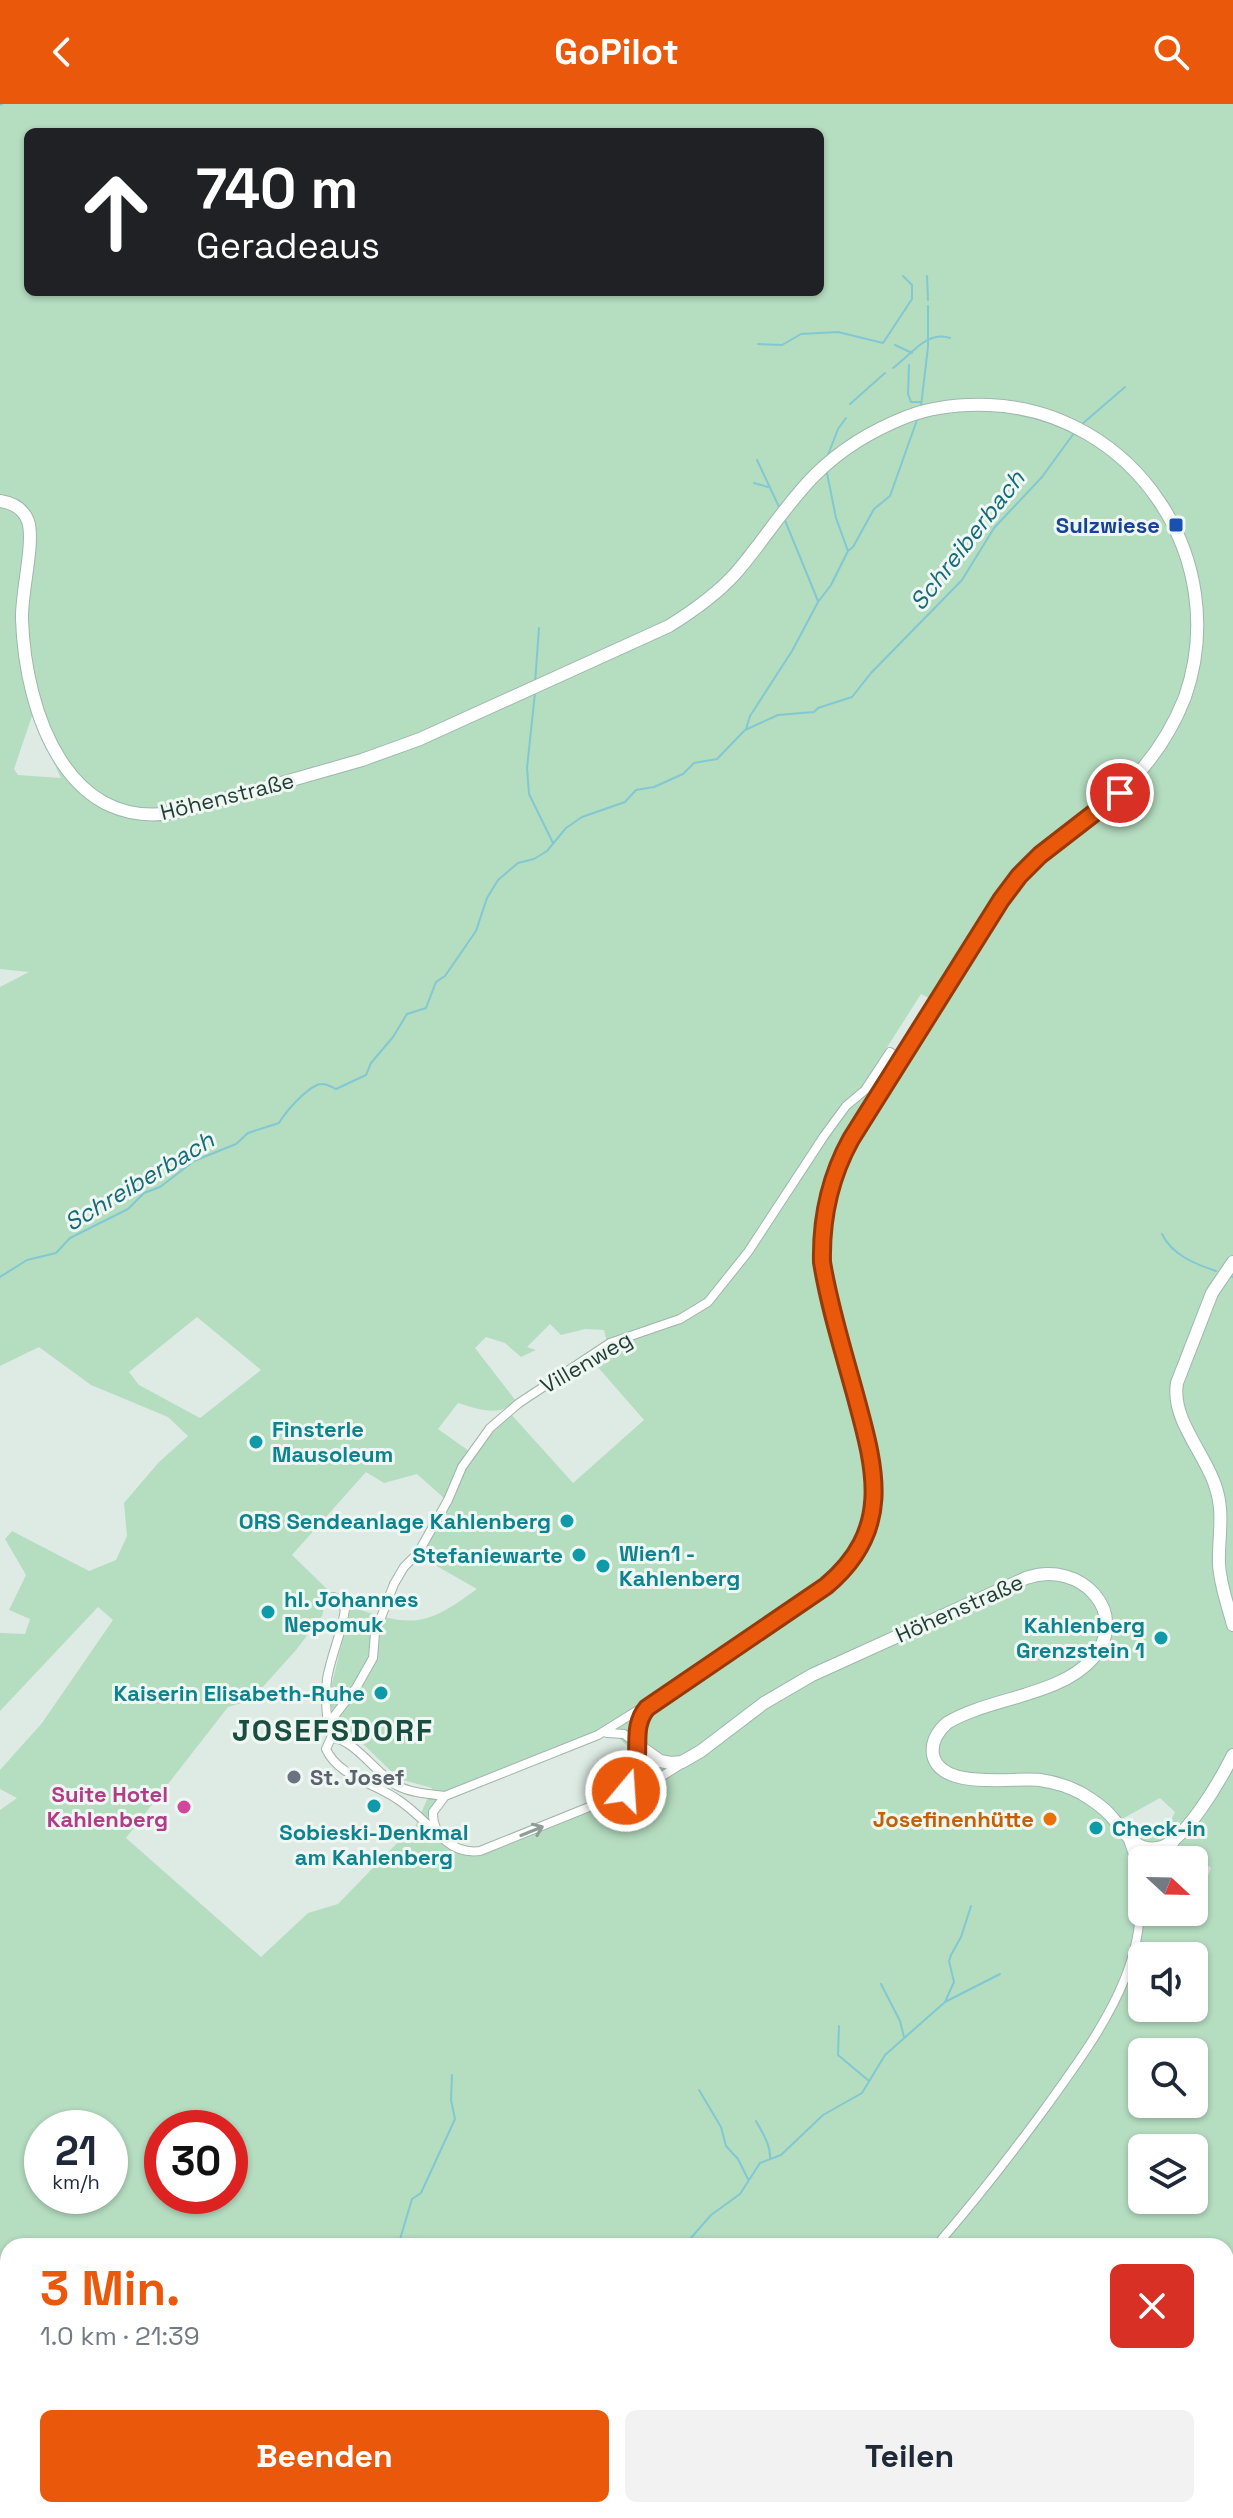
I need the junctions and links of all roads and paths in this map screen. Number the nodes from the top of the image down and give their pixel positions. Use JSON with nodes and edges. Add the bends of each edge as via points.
{"nodes":[{"id":1,"x":0,"y":501,"type":"edge"},
{"id":2,"x":901,"y":1059,"type":"junction"},
{"id":3,"x":1230,"y":1265,"type":"edge"},
{"id":4,"x":333,"y":1597,"type":"dead end"},
{"id":5,"x":1233,"y":1625,"type":"edge"},
{"id":6,"x":664,"y":1694,"type":"junction"},
{"id":7,"x":328,"y":1724,"type":"junction"},
{"id":8,"x":598,"y":1735,"type":"junction"},
{"id":9,"x":331,"y":1738,"type":"junction"},
{"id":10,"x":639,"y":1746,"type":"junction"},
{"id":11,"x":1233,"y":1755,"type":"edge"},
{"id":12,"x":691,"y":1757,"type":"junction"},
{"id":13,"x":623,"y":1794,"type":"junction"},
{"id":14,"x":445,"y":1796,"type":"junction"},
{"id":15,"x":1128,"y":1839,"type":"junction"},
{"id":16,"x":446,"y":1841,"type":"junction"},
{"id":17,"x":1171,"y":1843,"type":"junction"},
{"id":18,"x":1130,"y":1846,"type":"edge"},
{"id":19,"x":1170,"y":1846,"type":"edge"},
{"id":20,"x":1138,"y":1926,"type":"edge"},
{"id":21,"x":943,"y":2238,"type":"edge"}],
"edges":[{"from":1,"to":2,"type":"street","name":"Höhenstraße","via":[[18,507],[28,522],[24,654],[54,750],[70,776],[99,800],[141,814],[178,812],[404,745],[655,633],[691,612],[733,575],[816,474],[849,447],[910,416],[962,405],[997,405],[1038,412],[1102,442],[1147,479],[1183,538],[1199,621],[1191,680],[1150,760],[1120,793],[1019,876]]},
{"from":2,"to":6,"type":"street","via":[[843,1152],[822,1230],[825,1280],[874,1468],[867,1532],[850,1562],[826,1586]]},
{"from":2,"to":7,"type":"street","name":"Villenweg","via":[[890,1052],[865,1090],[846,1106],[708,1302],[680,1319],[610,1343],[490,1428],[462,1467],[418,1553],[394,1584],[375,1633],[373,1658]]},
{"from":3,"to":5,"type":"street","via":[[1194,1336],[1177,1383],[1176,1402],[1219,1499],[1219,1568]]},
{"from":4,"to":7,"type":"street","via":[[345,1609],[327,1677]]},
{"from":6,"to":8,"type":"street"},
{"from":6,"to":10,"type":"street","via":[[639,1719]]},
{"from":7,"to":9,"type":"street"},
{"from":8,"to":10,"type":"street","via":[[619,1733]]},
{"from":8,"to":14,"type":"street"},
{"from":9,"to":14,"type":"street","via":[[344,1740],[398,1786]]},
{"from":9,"to":16,"type":"street","via":[[326,1749],[341,1767],[401,1802]]},
{"from":10,"to":12,"type":"street","via":[[664,1762]]},
{"from":10,"to":13,"type":"street","via":[[635,1774]]},
{"from":11,"to":17,"type":"street"},
{"from":12,"to":13,"type":"street","name":"Höhenstraße"},
{"from":12,"to":15,"type":"street","name":"Höhenstraße","via":[[812,1675],[1026,1578],[1060,1573],[1085,1584],[1098,1600],[1104,1628],[1096,1654],[1074,1673],[952,1720],[935,1739],[934,1757],[942,1770],[958,1778],[1031,1779],[1065,1786],[1104,1810]]},
{"from":16,"to":13,"type":"street","name":"Höhenstraße","one_way":true,"via":[[458,1849],[480,1851]]},
{"from":14,"to":16,"type":"street","via":[[432,1817]]},
{"from":15,"to":17,"type":"street","via":[[1151,1849]]},
{"from":15,"to":18,"type":"street","name":"Höhenstraße"},
{"from":17,"to":19,"type":"street"},
{"from":20,"to":21,"type":"street","name":"Höhenstraße","via":[[1131,1965],[1104,2022],[982,2193]]}]}
